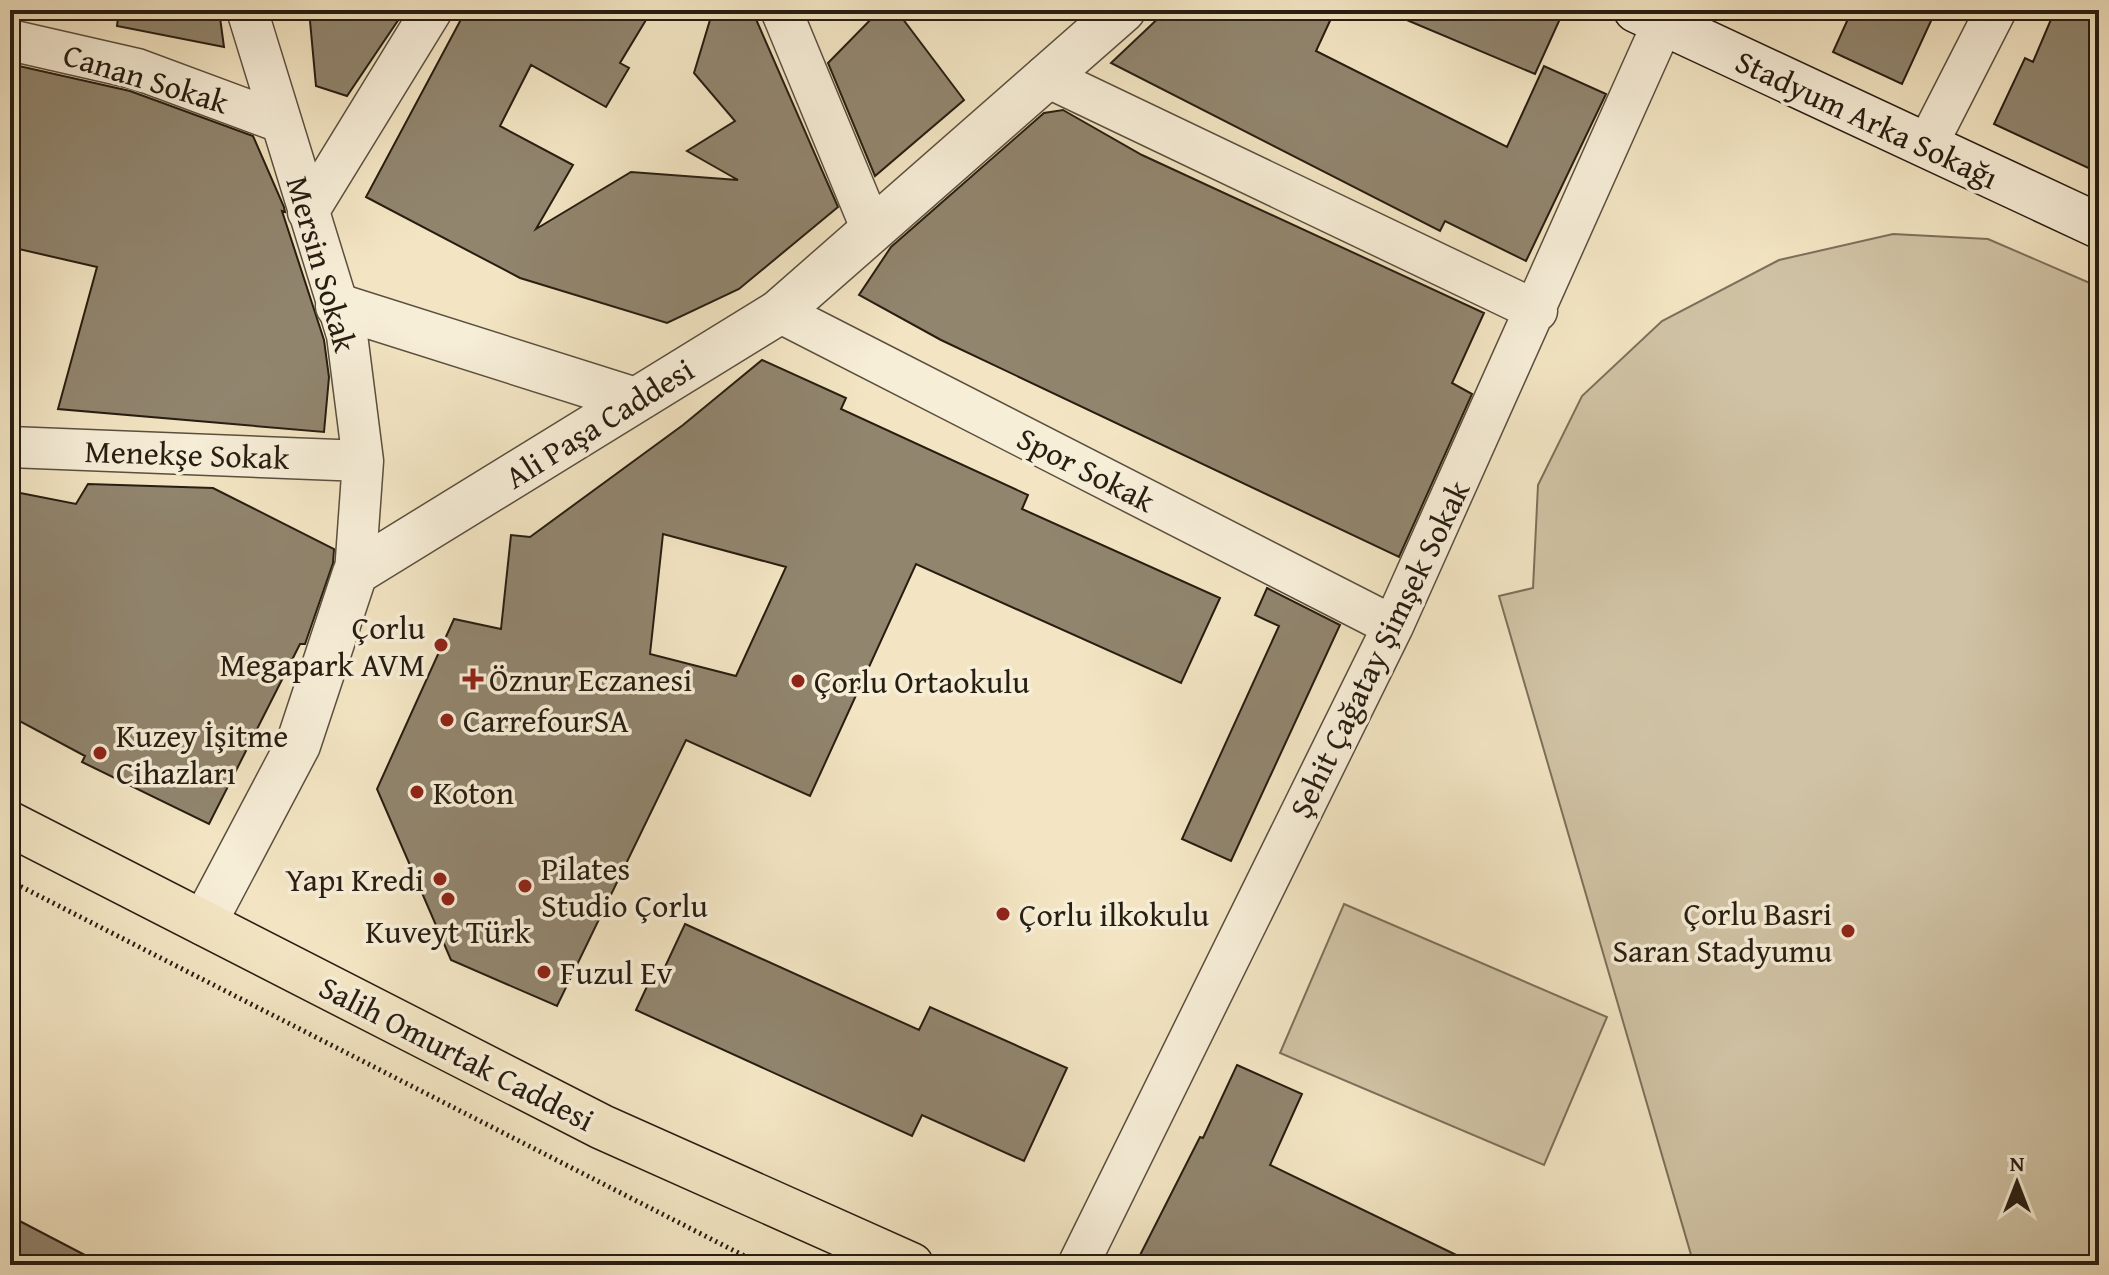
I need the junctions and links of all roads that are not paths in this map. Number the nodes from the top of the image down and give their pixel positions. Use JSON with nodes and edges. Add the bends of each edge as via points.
{"nodes":[{"id":1,"x":247,"y":10,"type":"edge"},
{"id":2,"x":432,"y":10,"type":"edge"},
{"id":3,"x":781,"y":10,"type":"edge"},
{"id":4,"x":1123,"y":10,"type":"edge"},
{"id":5,"x":1996,"y":10,"type":"edge"},
{"id":6,"x":1649,"y":17,"type":"edge"},
{"id":7,"x":10,"y":40,"type":"edge"},
{"id":8,"x":1045,"y":76,"type":"junction"},
{"id":9,"x":280,"y":122,"type":"junction"},
{"id":10,"x":1926,"y":147,"type":"junction"},
{"id":11,"x":308,"y":212,"type":"junction"},
{"id":12,"x":2099,"y":226,"type":"edge"},
{"id":13,"x":872,"y":230,"type":"junction"},
{"id":14,"x":338,"y":306,"type":"junction"},
{"id":15,"x":1537,"y":311,"type":"junction"},
{"id":16,"x":779,"y":312,"type":"junction"},
{"id":17,"x":635,"y":400,"type":"junction"},
{"id":18,"x":10,"y":447,"type":"edge"},
{"id":19,"x":363,"y":461,"type":"junction"},
{"id":20,"x":355,"y":573,"type":"junction"},
{"id":21,"x":1393,"y":626,"type":"junction"},
{"id":22,"x":10,"y":824,"type":"edge"},
{"id":23,"x":204,"y":923,"type":"junction"},
{"id":24,"x":911,"y":1265,"type":"edge"},
{"id":25,"x":1078,"y":1265,"type":"edge"}],
"edges":[{"from":1,"to":9,"type":"street","name":"Mersin Sokak"},
{"from":2,"to":11,"type":"street"},
{"from":3,"to":13,"type":"street"},
{"from":4,"to":8,"type":"street","name":"Ali Paşa Caddesi"},
{"from":5,"to":10,"type":"street"},
{"from":6,"to":10,"type":"street","name":"Stadyum Arka Sokağı"},
{"from":6,"to":15,"type":"street","name":"Şehit Çağatay Şimşek Sokak"},
{"from":7,"to":9,"type":"street","name":"Canan Sokak","via":[[137,69]]},
{"from":8,"to":13,"type":"street","name":"Ali Paşa Caddesi"},
{"from":8,"to":15,"type":"street"},
{"from":9,"to":11,"type":"street","name":"Mersin Sokak"},
{"from":10,"to":12,"type":"street","name":"Stadyum Arka Sokağı"},
{"from":11,"to":14,"type":"street","name":"Mersin Sokak"},
{"from":13,"to":16,"type":"street","name":"Ali Paşa Caddesi"},
{"from":14,"to":17,"type":"street"},
{"from":14,"to":19,"type":"street","name":"Mersin Sokak","via":[[347,335]]},
{"from":15,"to":21,"type":"street","name":"Şehit Çağatay Şimşek Sokak"},
{"from":16,"to":17,"type":"street","name":"Ali Paşa Caddesi"},
{"from":16,"to":21,"type":"street","name":"Spor Sokak"},
{"from":17,"to":20,"type":"street","name":"Ali Paşa Caddesi"},
{"from":18,"to":19,"type":"street","name":"Menekşe Sokak"},
{"from":19,"to":20,"type":"street","name":"Mersin Sokak"},
{"from":20,"to":23,"type":"street","via":[[298,745]]},
{"from":21,"to":25,"type":"street","name":"Şehit Çağatay Şimşek Sokak"},
{"from":22,"to":23,"type":"main road","name":"Salih Omurtak Caddesi"},
{"from":23,"to":24,"type":"main road","name":"Salih Omurtak Caddesi","via":[[602,1127]]}]}
